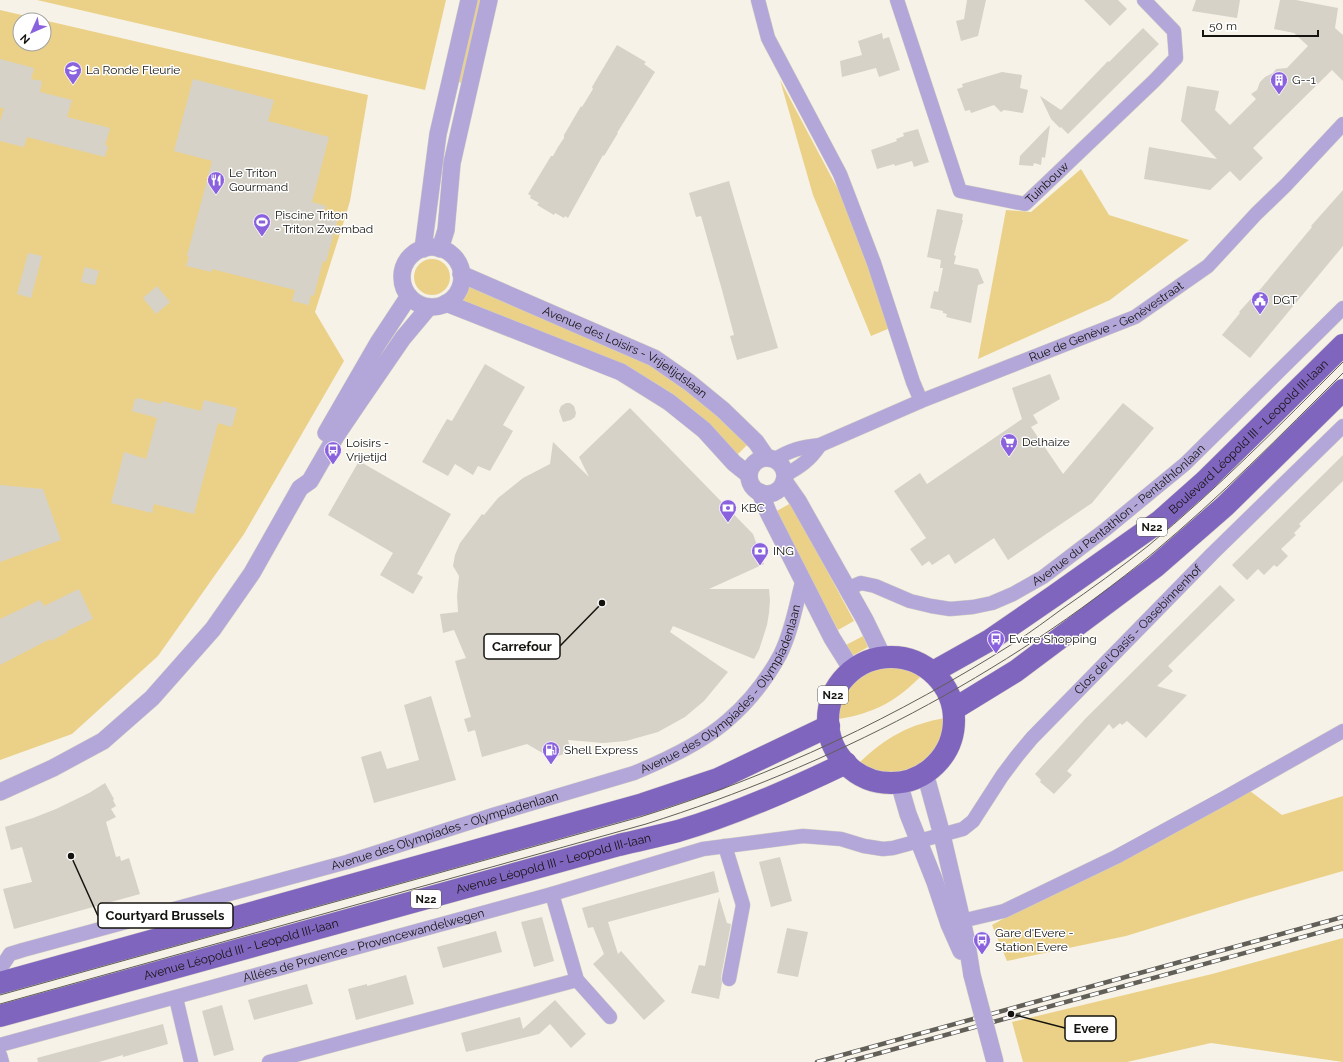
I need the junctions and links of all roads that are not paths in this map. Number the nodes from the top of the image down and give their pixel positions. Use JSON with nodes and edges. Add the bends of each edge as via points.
{"nodes":[{"id":1,"x":469,"y":0,"type":"edge"},
{"id":2,"x":490,"y":0,"type":"edge"},
{"id":3,"x":758,"y":0,"type":"edge"},
{"id":4,"x":896,"y":0,"type":"edge"},
{"id":5,"x":1144,"y":0,"type":"edge"},
{"id":6,"x":1343,"y":124,"type":"edge"},
{"id":7,"x":423,"y":249,"type":"junction"},
{"id":8,"x":440,"y":249,"type":"junction"},
{"id":9,"x":461,"y":274,"type":"junction"},
{"id":10,"x":409,"y":296,"type":"junction"},
{"id":11,"x":446,"y":303,"type":"junction"},
{"id":12,"x":429,"y":307,"type":"junction"},
{"id":13,"x":1343,"y":308,"type":"edge"},
{"id":14,"x":1343,"y":345,"type":"edge"},
{"id":15,"x":1343,"y":390,"type":"edge"},
{"id":16,"x":921,"y":401,"type":"junction"},
{"id":17,"x":1343,"y":426,"type":"edge"},
{"id":18,"x":820,"y":445,"type":"junction"},
{"id":19,"x":770,"y":459,"type":"junction"},
{"id":20,"x":749,"y":475,"type":"junction"},
{"id":21,"x":784,"y":478,"type":"junction"},
{"id":22,"x":300,"y":488,"type":"junction"},
{"id":23,"x":760,"y":492,"type":"junction"},
{"id":24,"x":803,"y":579,"type":"junction"},
{"id":25,"x":847,"y":589,"type":"junction"},
{"id":26,"x":883,"y":657,"type":"junction"},
{"id":27,"x":852,"y":670,"type":"junction"},
{"id":28,"x":933,"y":672,"type":"junction"},
{"id":29,"x":954,"y":709,"type":"junction"},
{"id":30,"x":829,"y":726,"type":"junction"},
{"id":31,"x":1343,"y":731,"type":"edge"},
{"id":32,"x":846,"y":763,"type":"junction"},
{"id":33,"x":925,"y":773,"type":"junction"},
{"id":34,"x":899,"y":782,"type":"junction"},
{"id":35,"x":0,"y":792,"type":"edge"},
{"id":36,"x":942,"y":835,"type":"junction"},
{"id":37,"x":919,"y":840,"type":"junction"},
{"id":38,"x":725,"y":846,"type":"junction"},
{"id":39,"x":552,"y":894,"type":"junction"},
{"id":40,"x":955,"y":923,"type":"junction"},
{"id":41,"x":0,"y":969,"type":"edge"},
{"id":42,"x":729,"y":979,"type":"dead end"},
{"id":43,"x":577,"y":980,"type":"junction"},
{"id":44,"x":0,"y":983,"type":"edge"},
{"id":45,"x":176,"y":998,"type":"junction"},
{"id":46,"x":0,"y":1016,"type":"edge"},
{"id":47,"x":610,"y":1017,"type":"dead end"},
{"id":48,"x":0,"y":1045,"type":"edge"},
{"id":49,"x":0,"y":1055,"type":"edge"},
{"id":50,"x":2,"y":1062,"type":"edge"},
{"id":51,"x":191,"y":1062,"type":"edge"},
{"id":52,"x":269,"y":1062,"type":"edge"},
{"id":53,"x":995,"y":1062,"type":"edge"}],
"edges":[{"from":1,"to":7,"type":"street","via":[[438,134]]},
{"from":2,"to":8,"type":"street","via":[[452,163],[446,230]]},
{"from":3,"to":16,"type":"street","via":[[768,38],[840,174],[874,263]]},
{"from":4,"to":5,"type":"street","name":"Tuinbouw","via":[[960,191],[1025,204],[1176,58],[1174,31]]},
{"from":6,"to":16,"type":"street","name":"Rue de Genève - Genèvestraat","via":[[1208,266],[1141,313]]},
{"from":7,"to":8,"type":"street"},
{"from":7,"to":10,"type":"street","via":[[413,254],[403,269],[402,280]]},
{"from":8,"to":9,"type":"street","via":[[455,258]]},
{"from":9,"to":11,"type":"street","via":[[462,280],[458,291]]},
{"from":9,"to":19,"type":"street","name":"Avenue des Loisirs - Vrijetijdslaan","via":[[654,358],[723,410]]},
{"from":10,"to":12,"type":"street","via":[[418,304]]},
{"from":10,"to":22,"type":"street","via":[[378,343],[316,449],[302,476]]},
{"from":11,"to":12,"type":"street"},
{"from":11,"to":20,"type":"street","name":"Avenue des Loisirs - Vrijetijdslaan","via":[[621,372],[669,402],[704,430],[734,463]]},
{"from":12,"to":22,"type":"street","via":[[403,338],[359,402],[310,481]]},
{"from":13,"to":25,"type":"street","name":"Avenue du Pentathlon - Pentathlonlaan","via":[[1185,464],[1106,530],[1043,577],[1013,594],[992,603],[950,609],[910,601],[875,586],[861,583]]},
{"from":14,"to":28,"type":"main road","name":"Boulevard Léopold III - Leopold III-laan","number":"N22","via":[[1160,521],[990,640]]},
{"from":15,"to":29,"type":"main road","number":"N22","via":[[1230,501],[1155,567],[1016,671]]},
{"from":16,"to":18,"type":"street","name":"Rue de Genève - Genèvestraat"},
{"from":17,"to":36,"type":"street","name":"Clos de l'Oasis - Oasebinnenhof","via":[[1212,554],[1032,738],[1002,776],[973,821],[963,829]]},
{"from":18,"to":19,"type":"street","name":"Rue de Genève - Genèvestraat","via":[[803,447]]},
{"from":18,"to":21,"type":"street","name":"Rue de Genève - Genèvestraat","via":[[813,456]]},
{"from":19,"to":20,"type":"street","via":[[757,461]]},
{"from":19,"to":21,"type":"street","via":[[781,466]]},
{"from":20,"to":23,"type":"street","via":[[752,486]]},
{"from":21,"to":23,"type":"street","via":[[782,486],[777,490],[766,494]]},
{"from":21,"to":25,"type":"street"},
{"from":22,"to":35,"type":"street","via":[[252,573],[213,629],[152,698],[103,741],[53,768]]},
{"from":23,"to":24,"type":"street"},
{"from":24,"to":27,"type":"street","via":[[832,638]]},
{"from":24,"to":41,"type":"street","name":"Avenue des Olympiades - Olympiadenlaan","via":[[790,630],[766,678],[727,721],[656,764],[347,862],[10,954]]},
{"from":25,"to":26,"type":"street"},
{"from":26,"to":27,"type":"main road","number":"N22"},
{"from":26,"to":28,"type":"main road","number":"N22","via":[[901,657],[918,662]]},
{"from":27,"to":30,"type":"main road","number":"N22","via":[[833,695],[829,710]]},
{"from":28,"to":29,"type":"main road","number":"N22","via":[[944,685]]},
{"from":29,"to":33,"type":"main road","number":"N22","via":[[954,728],[949,746],[939,761]]},
{"from":30,"to":32,"type":"main road","number":"N22","via":[[836,751]]},
{"from":30,"to":44,"type":"main road","via":[[718,779],[643,804]]},
{"from":31,"to":40,"type":"street","via":[[1116,857],[1004,911]]},
{"from":32,"to":34,"type":"main road","number":"N22","via":[[870,779]]},
{"from":32,"to":46,"type":"main road","name":"Avenue Léopold III - Leopold III-laan","number":"N22","via":[[753,804],[678,830]]},
{"from":33,"to":34,"type":"main road","number":"N22"},
{"from":33,"to":36,"type":"street"},
{"from":34,"to":37,"type":"street"},
{"from":36,"to":37,"type":"street","name":"Clos de l'Oasis - Oasebinnenhof"},
{"from":36,"to":40,"type":"street"},
{"from":37,"to":38,"type":"street","name":"Allées de Provence - Provencewandelwegen","via":[[884,849],[841,839],[803,836]]},
{"from":37,"to":40,"type":"street","via":[[935,882]]},
{"from":38,"to":39,"type":"street","name":"Allées de Provence - Provencewandelwegen","via":[[703,850]]},
{"from":38,"to":42,"type":"street","via":[[743,905]]},
{"from":39,"to":43,"type":"street"},
{"from":39,"to":45,"type":"street","name":"Allées de Provence - Provencewandelwegen"},
{"from":40,"to":53,"type":"street","bridge":true},
{"from":43,"to":47,"type":"street"},
{"from":43,"to":52,"type":"street"},
{"from":45,"to":48,"type":"street","name":"Allées de Provence - Provencewandelwegen"},
{"from":45,"to":51,"type":"street"},
{"from":49,"to":50,"type":"street"}]}
